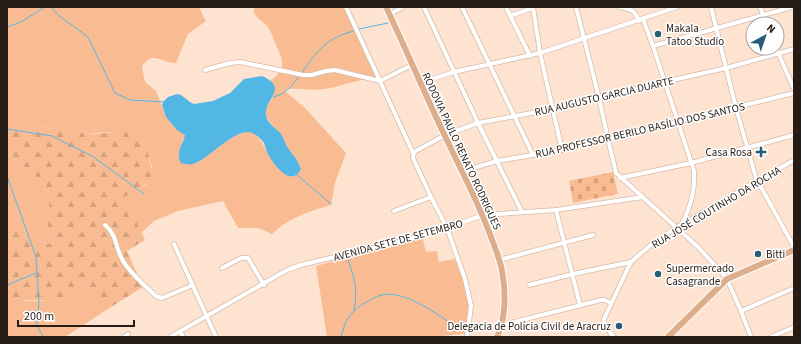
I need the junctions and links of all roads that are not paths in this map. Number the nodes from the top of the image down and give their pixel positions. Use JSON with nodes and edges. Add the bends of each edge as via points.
{"nodes":[{"id":1,"x":346,"y":7,"type":"edge"},
{"id":2,"x":386,"y":7,"type":"edge"},
{"id":3,"x":403,"y":7,"type":"edge"},
{"id":4,"x":424,"y":7,"type":"edge"},
{"id":5,"x":462,"y":7,"type":"edge"},
{"id":6,"x":506,"y":7,"type":"edge"},
{"id":7,"x":576,"y":7,"type":"edge"},
{"id":8,"x":619,"y":7,"type":"edge"},
{"id":9,"x":677,"y":7,"type":"edge"},
{"id":10,"x":711,"y":7,"type":"edge"},
{"id":11,"x":760,"y":7,"type":"edge"},
{"id":12,"x":792,"y":7,"type":"edge"},
{"id":13,"x":533,"y":8,"type":"edge"},
{"id":14,"x":390,"y":14,"type":"junction"},
{"id":15,"x":763,"y":14,"type":"junction"},
{"id":16,"x":510,"y":16,"type":"junction"},
{"id":17,"x":641,"y":20,"type":"junction"},
{"id":18,"x":717,"y":27,"type":"junction"},
{"id":19,"x":584,"y":39,"type":"junction"},
{"id":20,"x":652,"y":46,"type":"junction"},
{"id":21,"x":540,"y":53,"type":"junction"},
{"id":22,"x":530,"y":56,"type":"junction"},
{"id":23,"x":760,"y":56,"type":"edge"},
{"id":24,"x":780,"y":56,"type":"edge"},
{"id":25,"x":412,"y":65,"type":"junction"},
{"id":26,"x":489,"y":65,"type":"junction"},
{"id":27,"x":726,"y":68,"type":"junction"},
{"id":28,"x":205,"y":70,"type":"dead end"},
{"id":29,"x":454,"y":72,"type":"junction"},
{"id":30,"x":380,"y":81,"type":"junction"},
{"id":31,"x":664,"y":82,"type":"junction"},
{"id":32,"x":420,"y":83,"type":"junction"},
{"id":33,"x":794,"y":89,"type":"edge"},
{"id":34,"x":794,"y":93,"type":"edge"},
{"id":35,"x":600,"y":98,"type":"junction"},
{"id":36,"x":736,"y":108,"type":"junction"},
{"id":37,"x":552,"y":109,"type":"junction"},
{"id":38,"x":515,"y":117,"type":"junction"},
{"id":39,"x":677,"y":122,"type":"junction"},
{"id":40,"x":478,"y":123,"type":"junction"},
{"id":41,"x":445,"y":135,"type":"junction"},
{"id":42,"x":794,"y":135,"type":"edge"},
{"id":43,"x":608,"y":139,"type":"junction"},
{"id":44,"x":748,"y":148,"type":"junction"},
{"id":45,"x":562,"y":150,"type":"junction"},
{"id":46,"x":415,"y":151,"type":"junction"},
{"id":47,"x":533,"y":155,"type":"junction"},
{"id":48,"x":794,"y":160,"type":"edge"},
{"id":49,"x":497,"y":162,"type":"junction"},
{"id":50,"x":691,"y":163,"type":"junction"},
{"id":51,"x":463,"y":170,"type":"junction"},
{"id":52,"x":620,"y":178,"type":"junction"},
{"id":53,"x":757,"y":182,"type":"junction"},
{"id":54,"x":431,"y":197,"type":"junction"},
{"id":55,"x":643,"y":197,"type":"junction"},
{"id":56,"x":556,"y":210,"type":"junction"},
{"id":57,"x":394,"y":211,"type":"dead end"},
{"id":58,"x":522,"y":212,"type":"junction"},
{"id":59,"x":483,"y":215,"type":"junction"},
{"id":60,"x":682,"y":224,"type":"junction"},
{"id":61,"x":105,"y":225,"type":"dead end"},
{"id":62,"x":677,"y":227,"type":"junction"},
{"id":63,"x":447,"y":228,"type":"junction"},
{"id":64,"x":593,"y":235,"type":"dead end"},
{"id":65,"x":564,"y":242,"type":"junction"},
{"id":66,"x":174,"y":244,"type":"dead end"},
{"id":67,"x":794,"y":248,"type":"edge"},
{"id":68,"x":499,"y":260,"type":"junction"},
{"id":69,"x":631,"y":262,"type":"junction"},
{"id":70,"x":222,"y":268,"type":"dead end"},
{"id":71,"x":573,"y":274,"type":"junction"},
{"id":72,"x":726,"y":279,"type":"junction"},
{"id":73,"x":264,"y":284,"type":"junction"},
{"id":74,"x":193,"y":285,"type":"junction"},
{"id":75,"x":529,"y":285,"type":"dead end"},
{"id":76,"x":794,"y":288,"type":"edge"},
{"id":77,"x":612,"y":303,"type":"junction"},
{"id":78,"x":580,"y":305,"type":"junction"},
{"id":79,"x":741,"y":311,"type":"junction"},
{"id":80,"x":207,"y":316,"type":"junction"},
{"id":81,"x":794,"y":327,"type":"edge"},
{"id":82,"x":180,"y":331,"type":"junction"},
{"id":83,"x":501,"y":331,"type":"edge"},
{"id":84,"x":170,"y":337,"type":"edge"},
{"id":85,"x":183,"y":337,"type":"edge"},
{"id":86,"x":216,"y":337,"type":"edge"},
{"id":87,"x":467,"y":337,"type":"edge"},
{"id":88,"x":497,"y":337,"type":"edge"},
{"id":89,"x":614,"y":337,"type":"edge"},
{"id":90,"x":668,"y":337,"type":"edge"},
{"id":91,"x":751,"y":337,"type":"edge"},
{"id":92,"x":771,"y":337,"type":"edge"}],
"edges":[{"from":1,"to":30,"type":"street"},
{"from":2,"to":14,"type":"main road","name":"RODOVIA PAULO RENATO RODRIGUES"},
{"from":3,"to":14,"type":"street"},
{"from":4,"to":29,"type":"street"},
{"from":5,"to":26,"type":"street"},
{"from":6,"to":16,"type":"street"},
{"from":7,"to":19,"type":"street"},
{"from":8,"to":17,"type":"street","via":[[632,9]]},
{"from":9,"to":17,"type":"street"},
{"from":10,"to":18,"type":"street"},
{"from":11,"to":15,"type":"street"},
{"from":12,"to":15,"type":"street"},
{"from":13,"to":16,"type":"street"},
{"from":13,"to":21,"type":"street"},
{"from":14,"to":25,"type":"main road","name":"RODOVIA PAULO RENATO RODRIGUES"},
{"from":15,"to":18,"type":"street"},
{"from":16,"to":22,"type":"street"},
{"from":17,"to":19,"type":"street"},
{"from":17,"to":20,"type":"street"},
{"from":18,"to":20,"type":"street"},
{"from":18,"to":27,"type":"street"},
{"from":19,"to":21,"type":"street"},
{"from":19,"to":35,"type":"street"},
{"from":20,"to":31,"type":"street"},
{"from":21,"to":22,"type":"street"},
{"from":21,"to":37,"type":"street"},
{"from":22,"to":26,"type":"street"},
{"from":23,"to":27,"type":"street","name":"RUA AUGUSTO GARCIA DUARTE"},
{"from":24,"to":33,"type":"street"},
{"from":25,"to":30,"type":"street"},
{"from":25,"to":32,"type":"main road","name":"RODOVIA PAULO RENATO RODRIGUES"},
{"from":26,"to":29,"type":"street"},
{"from":26,"to":38,"type":"street"},
{"from":27,"to":31,"type":"street","name":"RUA AUGUSTO GARCIA DUARTE"},
{"from":27,"to":36,"type":"street"},
{"from":28,"to":30,"type":"street","via":[[240,62],[303,75],[334,70]]},
{"from":29,"to":32,"type":"street"},
{"from":29,"to":40,"type":"street"},
{"from":30,"to":46,"type":"street"},
{"from":31,"to":35,"type":"street","name":"RUA AUGUSTO GARCIA DUARTE"},
{"from":31,"to":39,"type":"street"},
{"from":32,"to":41,"type":"main road","name":"RODOVIA PAULO RENATO RODRIGUES"},
{"from":34,"to":36,"type":"street","name":"RUA PROFESSOR BERILO BASÍLIO DOS SANTOS"},
{"from":35,"to":37,"type":"street","name":"RUA AUGUSTO GARCIA DUARTE"},
{"from":35,"to":43,"type":"street"},
{"from":36,"to":39,"type":"street","name":"RUA PROFESSOR BERILO BASÍLIO DOS SANTOS"},
{"from":36,"to":44,"type":"street"},
{"from":37,"to":38,"type":"street","name":"RUA AUGUSTO GARCIA DUARTE"},
{"from":37,"to":45,"type":"street"},
{"from":38,"to":40,"type":"street","name":"RUA AUGUSTO GARCIA DUARTE"},
{"from":38,"to":47,"type":"street"},
{"from":39,"to":43,"type":"street","name":"RUA PROFESSOR BERILO BASÍLIO DOS SANTOS"},
{"from":39,"to":50,"type":"street"},
{"from":40,"to":41,"type":"street","name":"RUA AUGUSTO GARCIA DUARTE"},
{"from":40,"to":49,"type":"street"},
{"from":41,"to":46,"type":"street","name":"RUA AUGUSTO GARCIA DUARTE"},
{"from":41,"to":51,"type":"main road","name":"RODOVIA PAULO RENATO RODRIGUES"},
{"from":42,"to":44,"type":"street"},
{"from":43,"to":45,"type":"street","name":"RUA PROFESSOR BERILO BASÍLIO DOS SANTOS"},
{"from":43,"to":52,"type":"street","via":[[616,173]]},
{"from":44,"to":50,"type":"street"},
{"from":44,"to":53,"type":"street"},
{"from":45,"to":47,"type":"street","name":"RUA PROFESSOR BERILO BASÍLIO DOS SANTOS"},
{"from":46,"to":54,"type":"street","via":[[413,158]]},
{"from":47,"to":49,"type":"street","name":"RUA PROFESSOR BERILO BASÍLIO DOS SANTOS"},
{"from":48,"to":53,"type":"street","name":"RUA JOSÉ COUTINHO DA ROCHA"},
{"from":49,"to":51,"type":"street","name":"RUA PROFESSOR BERILO BASÍLIO DOS SANTOS"},
{"from":49,"to":58,"type":"street"},
{"from":50,"to":52,"type":"street"},
{"from":50,"to":60,"type":"street","via":[[694,171],[693,194],[691,206]]},
{"from":51,"to":59,"type":"main road","name":"RODOVIA PAULO RENATO RODRIGUES"},
{"from":52,"to":55,"type":"street"},
{"from":53,"to":60,"type":"street","name":"RUA JOSÉ COUTINHO DA ROCHA"},
{"from":53,"to":67,"type":"street"},
{"from":54,"to":57,"type":"street"},
{"from":54,"to":63,"type":"street"},
{"from":55,"to":56,"type":"street","name":"AVENIDA SETE DE SETEMBRO"},
{"from":55,"to":62,"type":"street"},
{"from":56,"to":58,"type":"street","name":"AVENIDA SETE DE SETEMBRO"},
{"from":56,"to":65,"type":"street"},
{"from":58,"to":59,"type":"street","name":"AVENIDA SETE DE SETEMBRO"},
{"from":59,"to":63,"type":"street","name":"AVENIDA SETE DE SETEMBRO"},
{"from":59,"to":68,"type":"main road","name":"RODOVIA PAULO RENATO RODRIGUES"},
{"from":60,"to":62,"type":"street","name":"RUA JOSÉ COUTINHO DA ROCHA"},
{"from":61,"to":74,"type":"street","via":[[112,232],[127,266],[156,296],[162,298]]},
{"from":62,"to":69,"type":"street","name":"RUA JOSÉ COUTINHO DA ROCHA"},
{"from":62,"to":72,"type":"street"},
{"from":63,"to":73,"type":"street","name":"AVENIDA SETE DE SETEMBRO","via":[[301,265]]},
{"from":63,"to":87,"type":"street","via":[[470,298]]},
{"from":64,"to":65,"type":"street"},
{"from":65,"to":68,"type":"street"},
{"from":65,"to":71,"type":"street"},
{"from":66,"to":74,"type":"street"},
{"from":67,"to":72,"type":"main road"},
{"from":68,"to":83,"type":"main road","name":"RODOVIA PAULO RENATO RODRIGUES","via":[[504,290]]},
{"from":69,"to":71,"type":"street"},
{"from":69,"to":77,"type":"street","name":"RUA JOSÉ COUTINHO DA ROCHA"},
{"from":70,"to":73,"type":"street","via":[[241,258],[248,258]]},
{"from":71,"to":75,"type":"street"},
{"from":71,"to":78,"type":"street"},
{"from":72,"to":79,"type":"street"},
{"from":72,"to":90,"type":"main road"},
{"from":73,"to":80,"type":"street","name":"AVENIDA SETE DE SETEMBRO"},
{"from":74,"to":80,"type":"street"},
{"from":76,"to":79,"type":"street"},
{"from":77,"to":78,"type":"street","via":[[601,300]]},
{"from":77,"to":89,"type":"street","name":"RUA JOSÉ COUTINHO DA ROCHA","via":[[604,323]]},
{"from":78,"to":83,"type":"street"},
{"from":79,"to":91,"type":"street"},
{"from":80,"to":82,"type":"street","name":"AVENIDA SETE DE SETEMBRO"},
{"from":80,"to":86,"type":"street"},
{"from":81,"to":92,"type":"street"},
{"from":82,"to":84,"type":"street","name":"AVENIDA SETE DE SETEMBRO"},
{"from":82,"to":85,"type":"street"},
{"from":83,"to":88,"type":"main road"}]}
